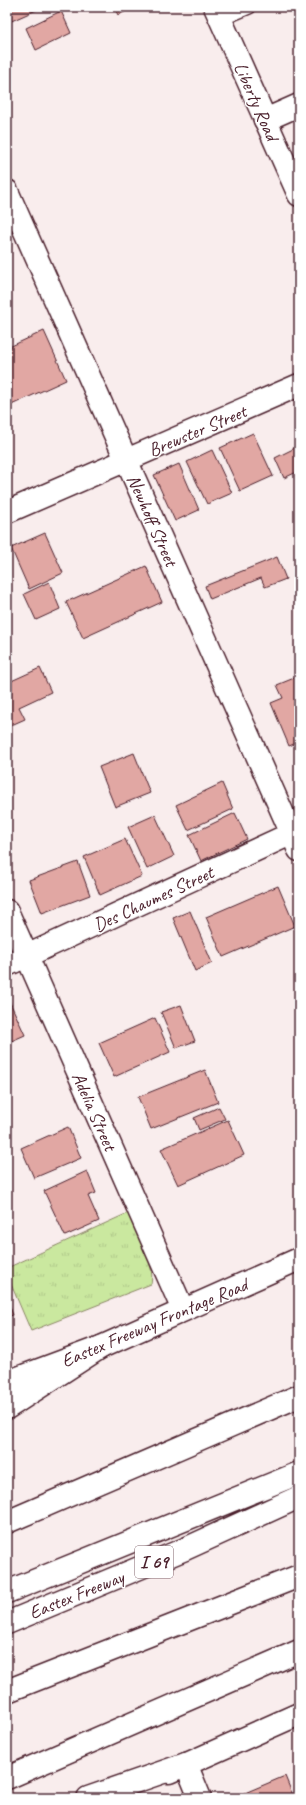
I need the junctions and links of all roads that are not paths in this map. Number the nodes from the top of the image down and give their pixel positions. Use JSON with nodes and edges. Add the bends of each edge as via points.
{"nodes":[{"id":1,"x":249,"y":7,"type":"edge"},
{"id":2,"x":218,"y":13,"type":"edge"},
{"id":3,"x":299,"y":105,"type":"edge"},
{"id":4,"x":265,"y":120,"type":"junction"},
{"id":5,"x":7,"y":190,"type":"edge"},
{"id":6,"x":299,"y":195,"type":"edge"},
{"id":7,"x":299,"y":385,"type":"edge"},
{"id":8,"x":126,"y":460,"type":"junction"},
{"id":9,"x":7,"y":512,"type":"edge"},
{"id":10,"x":297,"y":837,"type":"edge"},
{"id":11,"x":7,"y":911,"type":"edge"},
{"id":12,"x":27,"y":956,"type":"junction"},
{"id":13,"x":7,"y":965,"type":"edge"},
{"id":14,"x":299,"y":1259,"type":"edge"},
{"id":15,"x":183,"y":1310,"type":"junction"},
{"id":16,"x":101,"y":1347,"type":"junction"},
{"id":17,"x":7,"y":1382,"type":"edge"},
{"id":18,"x":299,"y":1396,"type":"edge"},
{"id":19,"x":7,"y":1408,"type":"edge"},
{"id":20,"x":299,"y":1473,"type":"edge"},
{"id":21,"x":299,"y":1497,"type":"edge"},
{"id":22,"x":7,"y":1522,"type":"edge"},
{"id":23,"x":299,"y":1576,"type":"edge"},
{"id":24,"x":7,"y":1592,"type":"edge"},
{"id":25,"x":7,"y":1623,"type":"edge"},
{"id":26,"x":299,"y":1651,"type":"edge"},
{"id":27,"x":7,"y":1691,"type":"edge"},
{"id":28,"x":299,"y":1714,"type":"edge"},
{"id":29,"x":186,"y":1764,"type":"junction"},
{"id":30,"x":7,"y":1779,"type":"edge"},
{"id":31,"x":88,"y":1798,"type":"edge"},
{"id":32,"x":112,"y":1798,"type":"edge"},
{"id":33,"x":200,"y":1798,"type":"edge"}],
"edges":[{"from":1,"to":2,"type":"lane"},
{"from":2,"to":4,"type":"main road","name":"Liberty Road"},
{"from":3,"to":4,"type":"main road"},
{"from":4,"to":6,"type":"main road","name":"Liberty Road"},
{"from":5,"to":8,"type":"main road","name":"Newhoff Street"},
{"from":7,"to":8,"type":"main road","name":"Brewster Street"},
{"from":8,"to":9,"type":"main road","name":"Brewster Street"},
{"from":8,"to":10,"type":"main road","name":"Newhoff Street"},
{"from":10,"to":12,"type":"main road","name":"Des Chaumes Street"},
{"from":11,"to":12,"type":"main road","name":"Adelia Street"},
{"from":12,"to":13,"type":"main road","name":"Des Chaumes Street"},
{"from":12,"to":15,"type":"main road","name":"Adelia Street"},
{"from":14,"to":15,"type":"main road","name":"Eastex Freeway Frontage Road"},
{"from":15,"to":16,"type":"main road","name":"Eastex Freeway Frontage Road"},
{"from":16,"to":17,"type":"main road","name":"Eastex Freeway Frontage Road"},
{"from":16,"to":19,"type":"main road"},
{"from":18,"to":22,"type":"main road"},
{"from":20,"to":24,"type":"main road","number":"I 69"},
{"from":21,"to":25,"type":"main road","name":"Eastex Freeway","number":"I 69","via":[[185,1549]]},
{"from":23,"to":27,"type":"main road"},
{"from":26,"to":30,"type":"main road"},
{"from":28,"to":29,"type":"main road"},
{"from":29,"to":31,"type":"main road"},
{"from":29,"to":32,"type":"main road"},
{"from":29,"to":33,"type":"main road"}]}
